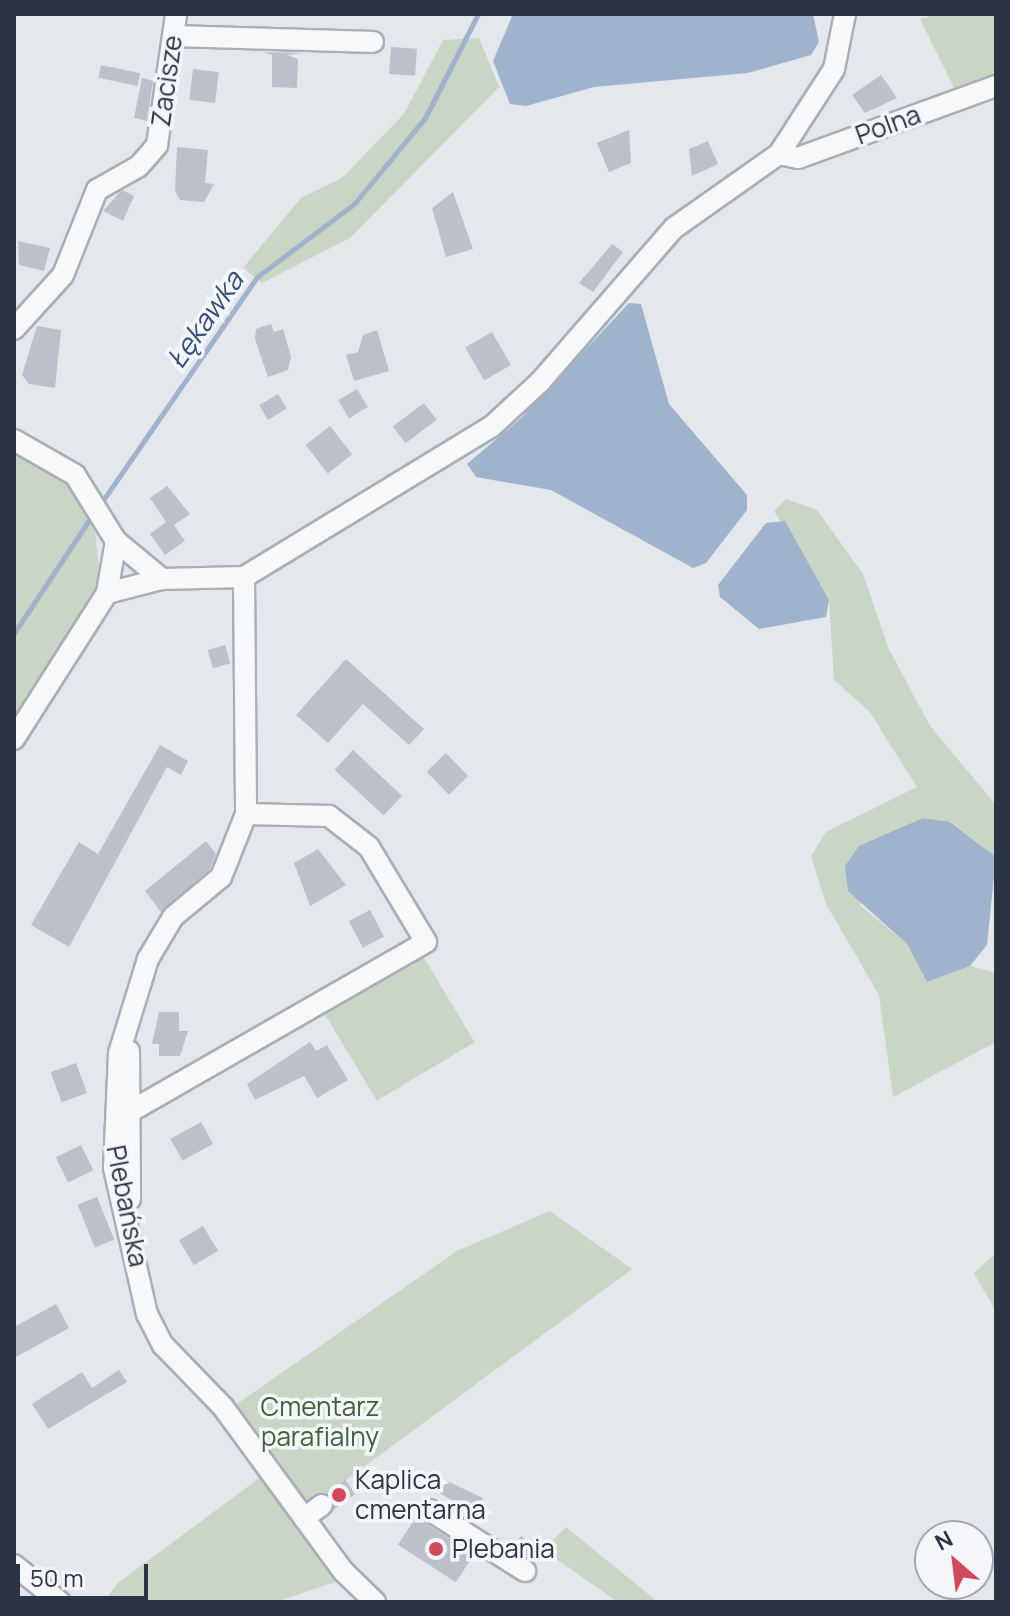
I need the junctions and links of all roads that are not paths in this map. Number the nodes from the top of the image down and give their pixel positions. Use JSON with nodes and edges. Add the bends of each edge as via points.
{"nodes":[{"id":1,"x":176,"y":14,"type":"edge"},
{"id":2,"x":845,"y":14,"type":"edge"},
{"id":3,"x":176,"y":36,"type":"junction"},
{"id":4,"x":373,"y":42,"type":"dead end"},
{"id":5,"x":996,"y":86,"type":"edge"},
{"id":6,"x":779,"y":154,"type":"junction"},
{"id":7,"x":14,"y":329,"type":"edge"},
{"id":8,"x":14,"y":440,"type":"edge"},
{"id":9,"x":116,"y":541,"type":"junction"},
{"id":10,"x":244,"y":577,"type":"junction"},
{"id":11,"x":162,"y":579,"type":"junction"},
{"id":12,"x":107,"y":593,"type":"junction"},
{"id":13,"x":14,"y":739,"type":"edge"},
{"id":14,"x":246,"y":814,"type":"junction"},
{"id":15,"x":128,"y":1022,"type":"junction"},
{"id":16,"x":131,"y":1111,"type":"junction"},
{"id":17,"x":129,"y":1215,"type":"junction"},
{"id":18,"x":322,"y":1505,"type":"dead end"},
{"id":19,"x":429,"y":1510,"type":"dead end"},
{"id":20,"x":304,"y":1518,"type":"junction"},
{"id":21,"x":14,"y":1565,"type":"edge"},
{"id":22,"x":525,"y":1571,"type":"dead end"},
{"id":23,"x":60,"y":1602,"type":"edge"},
{"id":24,"x":375,"y":1602,"type":"edge"}],
"edges":[{"from":1,"to":3,"type":"street","name":"Zacisze"},
{"from":2,"to":6,"type":"street","via":[[834,69]]},
{"from":3,"to":4,"type":"street"},
{"from":3,"to":7,"type":"street","name":"Zacisze","via":[[157,145],[139,166],[97,190],[63,275]]},
{"from":5,"to":6,"type":"street","name":"Polna","via":[[798,158]]},
{"from":6,"to":10,"type":"street","via":[[674,228],[540,382],[491,427]]},
{"from":8,"to":9,"type":"street","via":[[75,475]]},
{"from":9,"to":11,"type":"street"},
{"from":9,"to":12,"type":"street"},
{"from":10,"to":11,"type":"street"},
{"from":10,"to":14,"type":"street","name":"Plebańska"},
{"from":11,"to":12,"type":"street"},
{"from":12,"to":13,"type":"street"},
{"from":14,"to":15,"type":"street","name":"Plebańska","via":[[221,877],[173,917],[148,959]]},
{"from":14,"to":16,"type":"street","via":[[329,816],[369,847],[426,942]]},
{"from":15,"to":16,"type":"street"},
{"from":15,"to":17,"type":"street","name":"Plebańska","via":[[112,1112],[114,1168]]},
{"from":16,"to":17,"type":"street"},
{"from":17,"to":20,"type":"street","name":"Plebańska","via":[[147,1314],[163,1345],[223,1407]]},
{"from":18,"to":20,"type":"street"},
{"from":19,"to":22,"type":"street"},
{"from":20,"to":24,"type":"street","name":"Plebańska"},
{"from":21,"to":23,"type":"street"}]}
